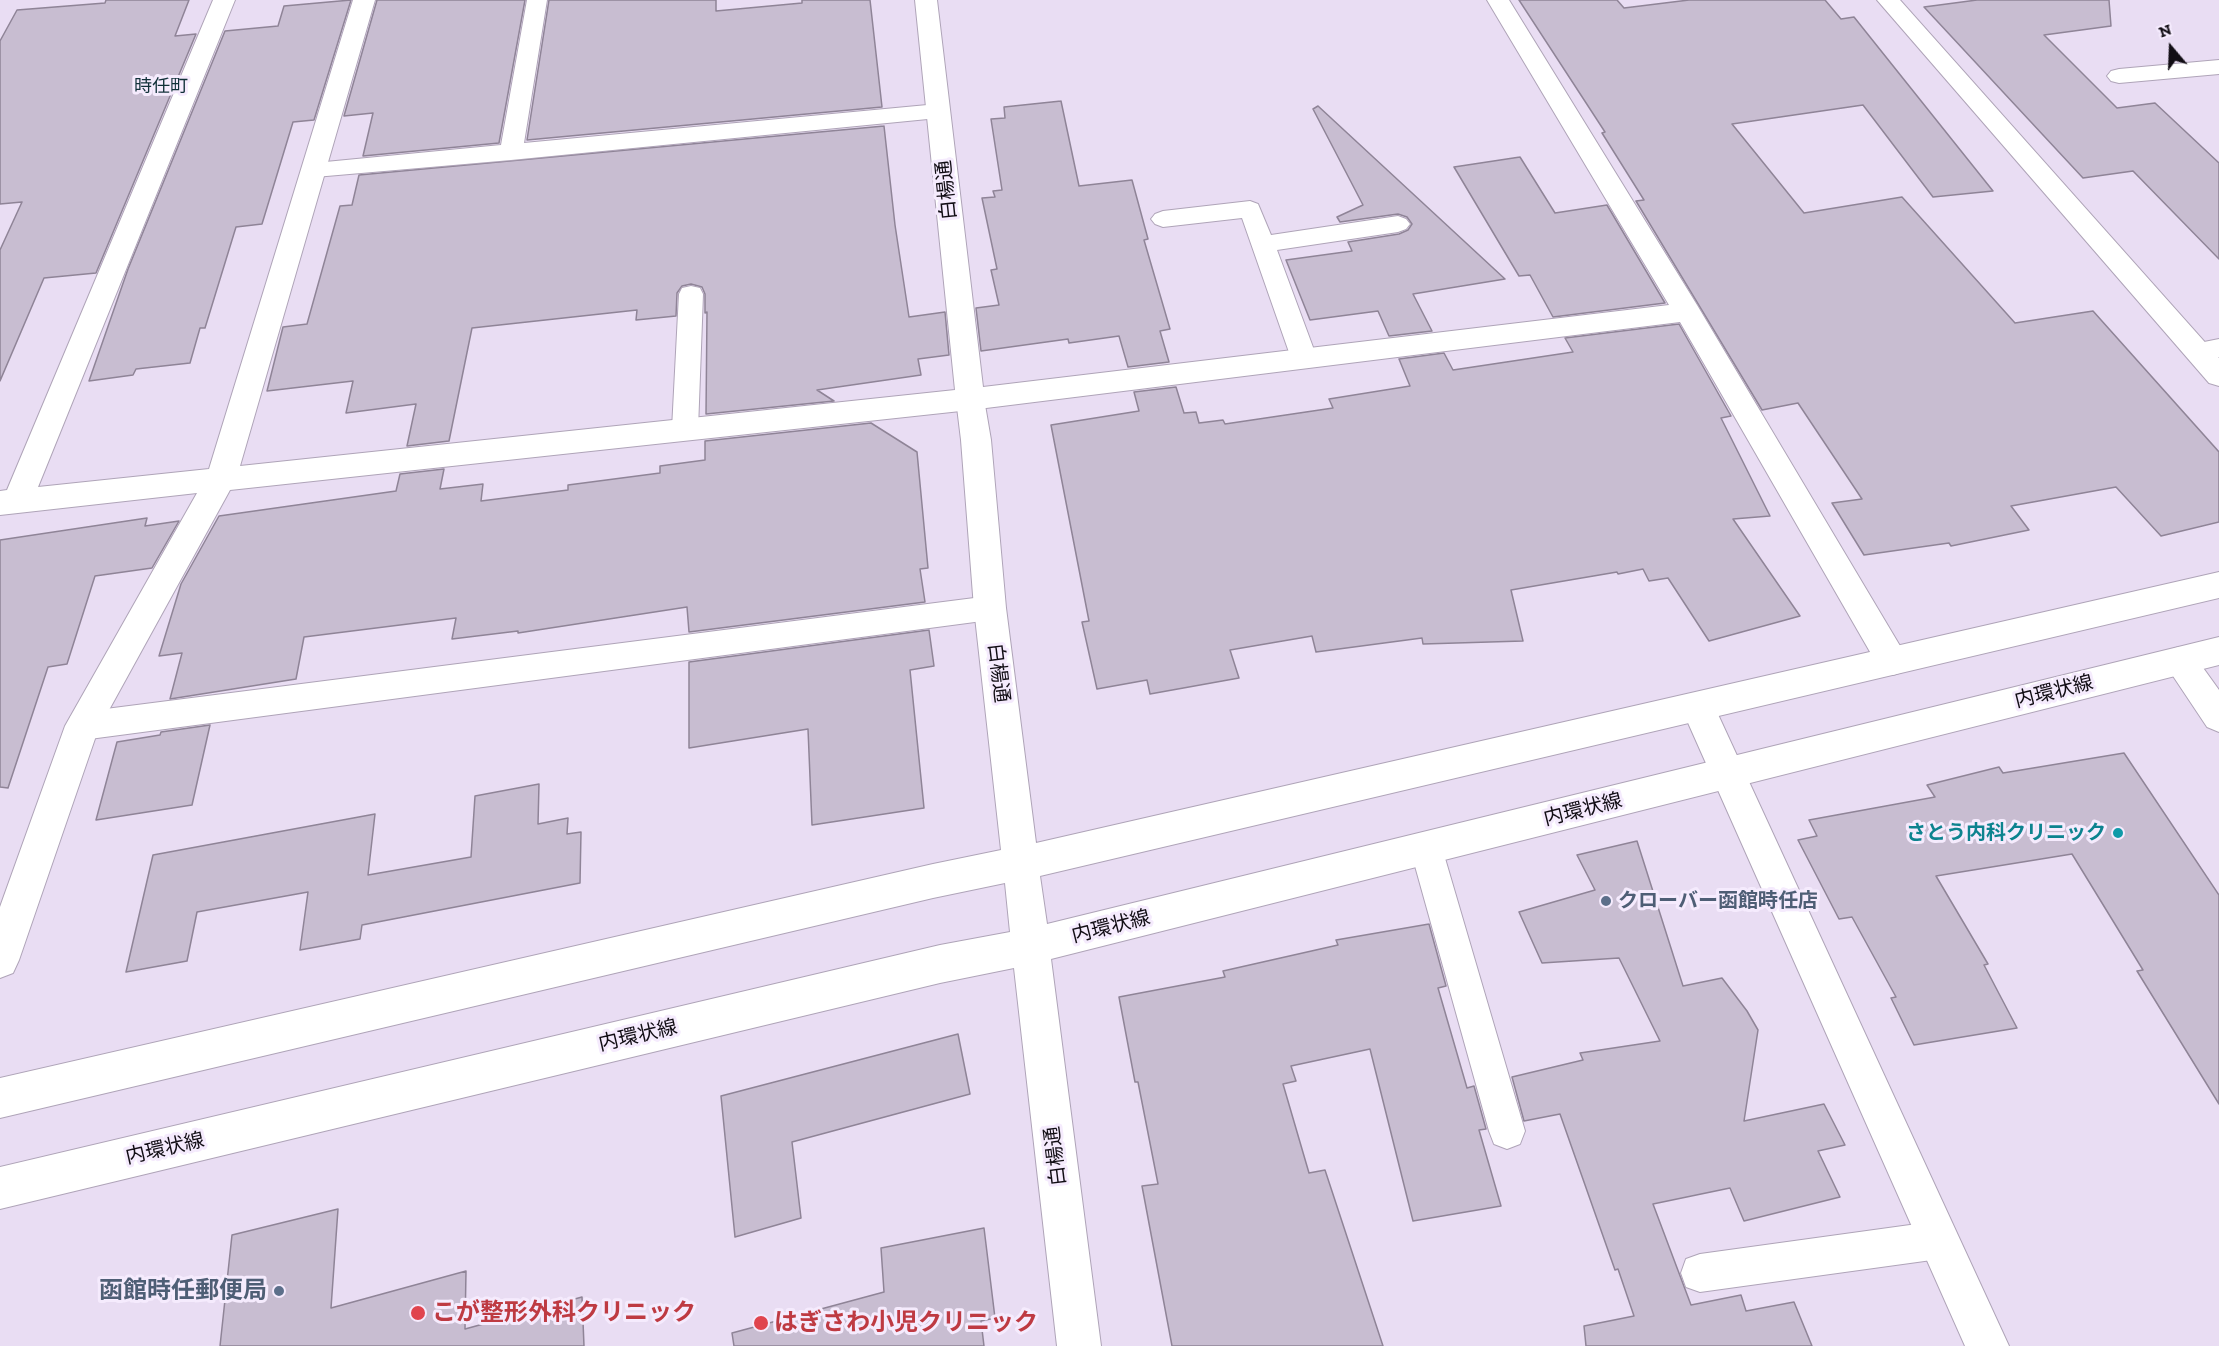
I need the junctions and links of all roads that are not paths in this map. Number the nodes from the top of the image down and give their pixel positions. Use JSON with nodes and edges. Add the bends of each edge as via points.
{"nodes":[{"id":1,"x":224,"y":0,"type":"edge"},
{"id":2,"x":364,"y":0,"type":"edge"},
{"id":3,"x":537,"y":0,"type":"edge"},
{"id":4,"x":926,"y":0,"type":"edge"},
{"id":5,"x":1498,"y":0,"type":"edge"},
{"id":6,"x":1888,"y":0,"type":"edge"},
{"id":7,"x":2219,"y":67,"type":"edge"},
{"id":8,"x":2119,"y":76,"type":"dead end"},
{"id":9,"x":938,"y":111,"type":"junction"},
{"id":10,"x":511,"y":153,"type":"junction"},
{"id":11,"x":315,"y":170,"type":"junction"},
{"id":12,"x":1163,"y":219,"type":"dead end"},
{"id":13,"x":1398,"y":224,"type":"dead end"},
{"id":14,"x":1263,"y":244,"type":"junction"},
{"id":15,"x":691,"y":294,"type":"dead end"},
{"id":16,"x":1687,"y":312,"type":"junction"},
{"id":17,"x":2208,"y":350,"type":"edge"},
{"id":18,"x":1304,"y":358,"type":"junction"},
{"id":19,"x":2219,"y":376,"type":"edge"},
{"id":20,"x":970,"y":399,"type":"junction"},
{"id":21,"x":685,"y":429,"type":"junction"},
{"id":22,"x":221,"y":479,"type":"junction"},
{"id":23,"x":8,"y":503,"type":"edge"},
{"id":24,"x":2219,"y":585,"type":"edge"},
{"id":25,"x":990,"y":608,"type":"junction"},
{"id":26,"x":2219,"y":651,"type":"edge"},
{"id":27,"x":1893,"y":661,"type":"junction"},
{"id":28,"x":2179,"y":661,"type":"junction"},
{"id":29,"x":1698,"y":707,"type":"junction"},
{"id":30,"x":2219,"y":717,"type":"edge"},
{"id":31,"x":82,"y":726,"type":"junction"},
{"id":32,"x":1728,"y":774,"type":"junction"},
{"id":33,"x":1426,"y":848,"type":"junction"},
{"id":34,"x":1022,"y":864,"type":"junction"},
{"id":35,"x":1032,"y":946,"type":"junction"},
{"id":36,"x":0,"y":960,"type":"edge"},
{"id":37,"x":0,"y":1098,"type":"edge"},
{"id":38,"x":1507,"y":1131,"type":"dead end"},
{"id":39,"x":0,"y":1188,"type":"edge"},
{"id":40,"x":1939,"y":1240,"type":"junction"},
{"id":41,"x":1700,"y":1273,"type":"dead end"},
{"id":42,"x":1079,"y":1346,"type":"edge"},
{"id":43,"x":1987,"y":1346,"type":"edge"}],
"edges":[{"from":1,"to":23,"type":"street"},
{"from":2,"to":11,"type":"street"},
{"from":3,"to":10,"type":"lane"},
{"from":4,"to":9,"type":"street","name":"白楊通"},
{"from":5,"to":16,"type":"street"},
{"from":6,"to":17,"type":"street"},
{"from":7,"to":8,"type":"street"},
{"from":9,"to":10,"type":"lane"},
{"from":9,"to":20,"type":"street","name":"白楊通"},
{"from":10,"to":11,"type":"lane"},
{"from":11,"to":22,"type":"street"},
{"from":12,"to":14,"type":"lane","via":[[1250,209]]},
{"from":13,"to":14,"type":"lane"},
{"from":14,"to":18,"type":"lane"},
{"from":15,"to":21,"type":"lane"},
{"from":16,"to":18,"type":"street"},
{"from":16,"to":27,"type":"street"},
{"from":17,"to":19,"type":"street"},
{"from":18,"to":20,"type":"street"},
{"from":20,"to":21,"type":"street"},
{"from":20,"to":25,"type":"street","name":"白楊通"},
{"from":21,"to":22,"type":"street"},
{"from":22,"to":23,"type":"street"},
{"from":22,"to":31,"type":"street"},
{"from":24,"to":27,"type":"street"},
{"from":25,"to":31,"type":"lane"},
{"from":25,"to":34,"type":"street","name":"白楊通"},
{"from":26,"to":28,"type":"street","name":"内環状線"},
{"from":27,"to":29,"type":"street"},
{"from":28,"to":30,"type":"street"},
{"from":28,"to":32,"type":"street","name":"内環状線"},
{"from":29,"to":32,"type":"street"},
{"from":29,"to":34,"type":"street"},
{"from":31,"to":36,"type":"street"},
{"from":32,"to":33,"type":"street","name":"内環状線"},
{"from":32,"to":40,"type":"street"},
{"from":33,"to":35,"type":"street","name":"内環状線"},
{"from":33,"to":38,"type":"lane"},
{"from":34,"to":35,"type":"street","name":"白楊通"},
{"from":34,"to":37,"type":"street","via":[[933,881]]},
{"from":35,"to":39,"type":"street","name":"内環状線","via":[[917,969]]},
{"from":35,"to":42,"type":"street","name":"白楊通"},
{"from":40,"to":41,"type":"lane"},
{"from":40,"to":43,"type":"street"}]}
